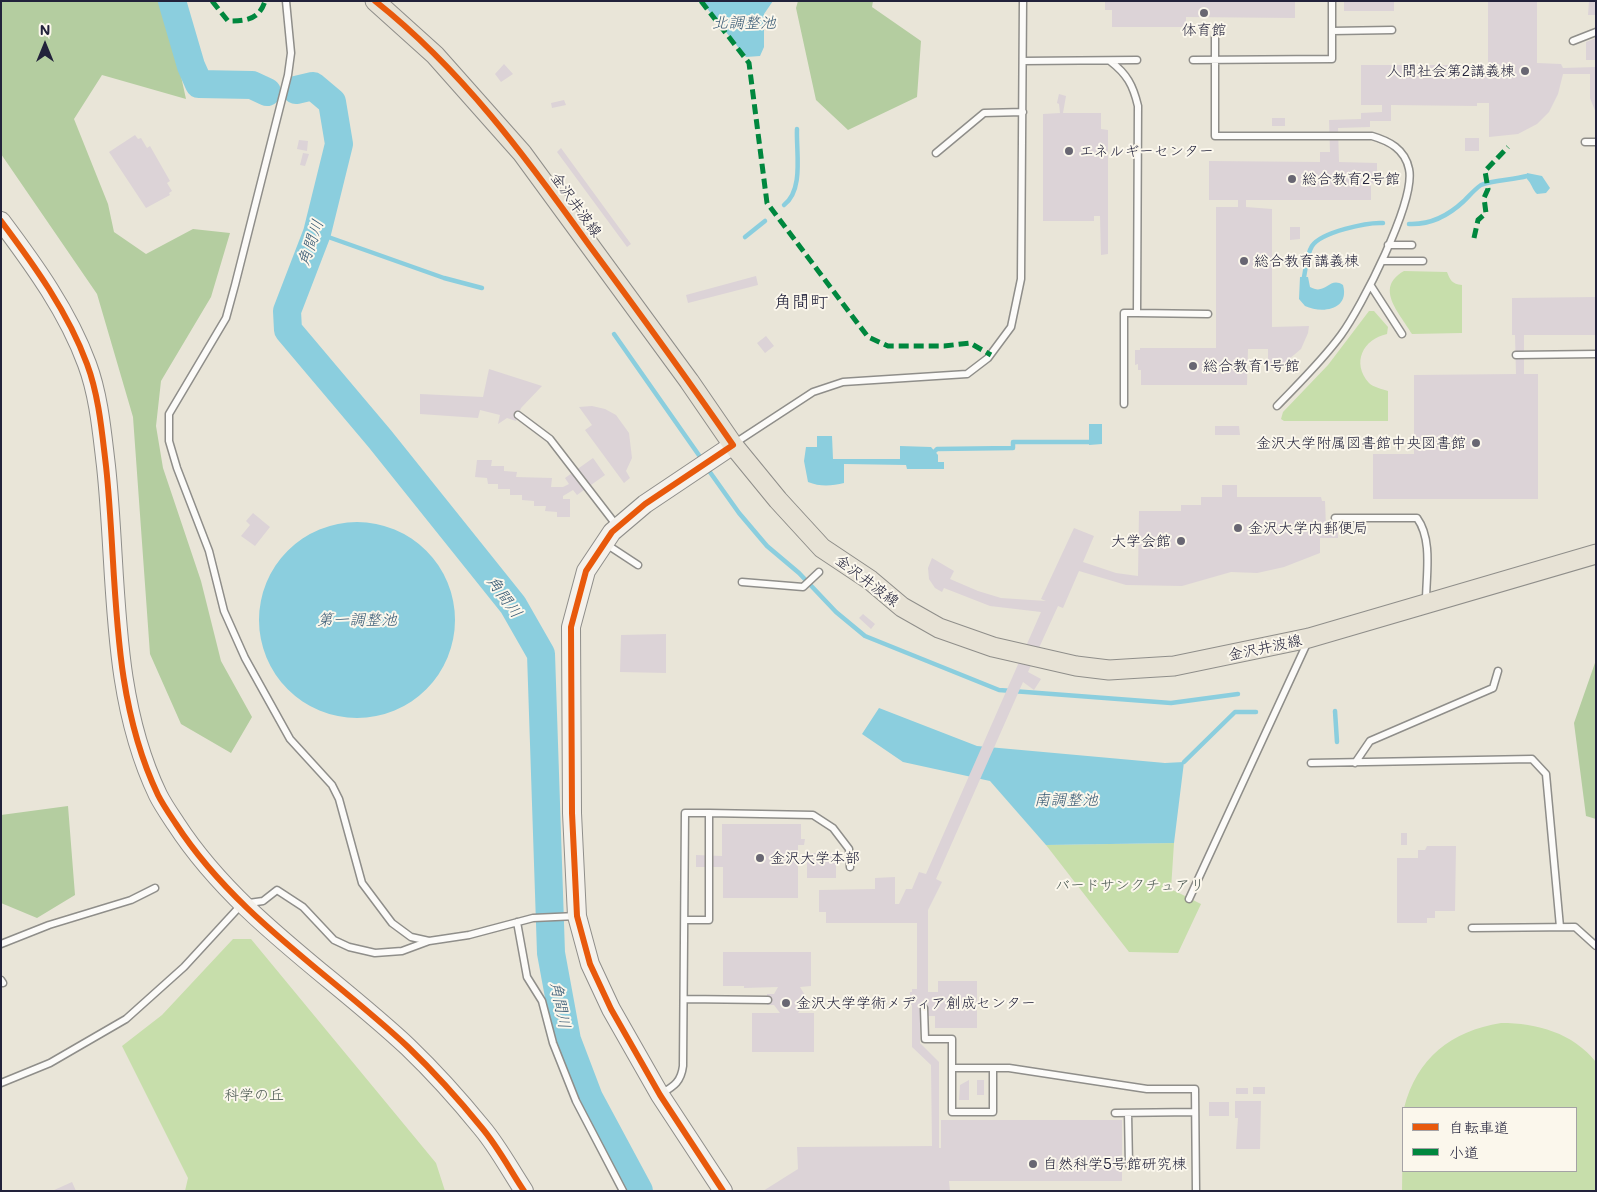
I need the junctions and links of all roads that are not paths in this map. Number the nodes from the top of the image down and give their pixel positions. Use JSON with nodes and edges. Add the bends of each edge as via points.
{"nodes":[{"id":1,"x":286,"y":1,"type":"edge"},
{"id":2,"x":375,"y":1,"type":"edge"},
{"id":3,"x":1023,"y":1,"type":"edge"},
{"id":4,"x":1332,"y":1,"type":"edge"},
{"id":5,"x":1392,"y":30,"type":"dead end"},
{"id":6,"x":1332,"y":31,"type":"junction"},
{"id":7,"x":1596,"y":32,"type":"edge"},
{"id":8,"x":1215,"y":37,"type":"dead end"},
{"id":9,"x":1573,"y":40,"type":"dead end"},
{"id":10,"x":1137,"y":60,"type":"dead end"},
{"id":11,"x":1192,"y":60,"type":"dead end"},
{"id":12,"x":1215,"y":60,"type":"junction"},
{"id":13,"x":1023,"y":61,"type":"junction"},
{"id":14,"x":1110,"y":61,"type":"junction"},
{"id":15,"x":1023,"y":112,"type":"junction"},
{"id":16,"x":1585,"y":142,"type":"dead end"},
{"id":17,"x":1596,"y":142,"type":"edge"},
{"id":18,"x":936,"y":153,"type":"dead end"},
{"id":19,"x":1,"y":221,"type":"edge"},
{"id":20,"x":1388,"y":245,"type":"junction"},
{"id":21,"x":1412,"y":245,"type":"dead end"},
{"id":22,"x":1382,"y":261,"type":"junction"},
{"id":23,"x":1422,"y":261,"type":"dead end"},
{"id":24,"x":1371,"y":286,"type":"junction"},
{"id":25,"x":1137,"y":313,"type":"junction"},
{"id":26,"x":1208,"y":314,"type":"dead end"},
{"id":27,"x":1402,"y":334,"type":"dead end"},
{"id":28,"x":1596,"y":354,"type":"edge"},
{"id":29,"x":1516,"y":355,"type":"dead end"},
{"id":30,"x":1124,"y":404,"type":"dead end"},
{"id":31,"x":1277,"y":406,"type":"dead end"},
{"id":32,"x":518,"y":414,"type":"dead end"},
{"id":33,"x":733,"y":445,"type":"junction"},
{"id":34,"x":1335,"y":518,"type":"dead end"},
{"id":35,"x":618,"y":527,"type":"junction"},
{"id":36,"x":605,"y":543,"type":"junction"},
{"id":37,"x":1596,"y":554,"type":"edge"},
{"id":38,"x":638,"y":565,"type":"dead end"},
{"id":39,"x":817,"y":574,"type":"dead end"},
{"id":40,"x":742,"y":582,"type":"dead end"},
{"id":41,"x":1426,"y":605,"type":"junction"},
{"id":42,"x":1309,"y":638,"type":"junction"},
{"id":43,"x":1498,"y":671,"type":"dead end"},
{"id":44,"x":1355,"y":762,"type":"junction"},
{"id":45,"x":1311,"y":763,"type":"dead end"},
{"id":46,"x":709,"y":813,"type":"junction"},
{"id":47,"x":850,"y":866,"type":"dead end"},
{"id":48,"x":155,"y":888,"type":"dead end"},
{"id":49,"x":1189,"y":899,"type":"dead end"},
{"id":50,"x":242,"y":904,"type":"junction"},
{"id":51,"x":577,"y":916,"type":"junction"},
{"id":52,"x":685,"y":920,"type":"junction"},
{"id":53,"x":517,"y":922,"type":"junction"},
{"id":54,"x":1560,"y":927,"type":"junction"},
{"id":55,"x":1472,"y":928,"type":"dead end"},
{"id":56,"x":429,"y":941,"type":"junction"},
{"id":57,"x":1,"y":944,"type":"edge"},
{"id":58,"x":1596,"y":946,"type":"edge"},
{"id":59,"x":684,"y":999,"type":"junction"},
{"id":60,"x":768,"y":1000,"type":"dead end"},
{"id":61,"x":924,"y":1008,"type":"dead end"},
{"id":62,"x":952,"y":1068,"type":"junction"},
{"id":63,"x":993,"y":1068,"type":"junction"},
{"id":64,"x":1,"y":1083,"type":"edge"},
{"id":65,"x":660,"y":1095,"type":"junction"},
{"id":66,"x":1194,"y":1112,"type":"junction"},
{"id":67,"x":1115,"y":1113,"type":"dead end"},
{"id":68,"x":1128,"y":1113,"type":"junction"},
{"id":69,"x":1130,"y":1165,"type":"dead end"},
{"id":70,"x":524,"y":1191,"type":"edge"},
{"id":71,"x":623,"y":1191,"type":"edge"},
{"id":72,"x":723,"y":1191,"type":"edge"},
{"id":73,"x":1196,"y":1191,"type":"edge"}],
"edges":[{"from":1,"to":56,"type":"lane","via":[[291,52],[288,75],[235,285],[226,318],[169,414],[169,441],[176,468],[209,551],[224,611],[245,658],[290,739],[332,785],[362,883],[392,924],[411,937]]},
{"from":2,"to":33,"type":"main road","name":"金沢井波線","via":[[435,55],[522,153]]},
{"from":3,"to":13,"type":"lane"},
{"from":4,"to":6,"type":"lane"},
{"from":5,"to":6,"type":"lane"},
{"from":6,"to":12,"type":"lane","via":[[1332,59]]},
{"from":7,"to":9,"type":"lane"},
{"from":8,"to":12,"type":"lane"},
{"from":10,"to":14,"type":"lane"},
{"from":11,"to":12,"type":"lane"},
{"from":12,"to":20,"type":"lane","via":[[1215,136],[1372,136],[1390,141],[1402,153],[1409,168],[1409,190]]},
{"from":13,"to":14,"type":"lane"},
{"from":13,"to":15,"type":"lane"},
{"from":14,"to":25,"type":"lane","via":[[1124,72],[1134,87],[1138,106]]},
{"from":15,"to":18,"type":"lane","via":[[984,113]]},
{"from":15,"to":33,"type":"lane","via":[[1021,279],[1010,327],[988,358],[967,374],[843,382],[814,392]]},
{"from":16,"to":17,"type":"lane"},
{"from":19,"to":50,"type":"street","via":[[32,262],[63,312],[88,365],[101,423],[127,705],[140,748],[158,796],[193,850]]},
{"from":20,"to":21,"type":"lane"},
{"from":20,"to":22,"type":"lane"},
{"from":22,"to":23,"type":"lane"},
{"from":22,"to":24,"type":"lane"},
{"from":24,"to":27,"type":"lane"},
{"from":24,"to":31,"type":"lane","via":[[1341,335]]},
{"from":25,"to":26,"type":"lane"},
{"from":25,"to":30,"type":"lane","via":[[1124,313]]},
{"from":28,"to":29,"type":"lane"},
{"from":32,"to":35,"type":"lane","via":[[550,439]]},
{"from":33,"to":35,"type":"street","via":[[645,504]]},
{"from":33,"to":42,"type":"main road","name":"金沢井波線","via":[[822,548],[870,580],[902,607],[939,628],[992,648],[1076,666],[1142,669],[1174,666]]},
{"from":34,"to":41,"type":"lane","via":[[1417,518],[1424,527],[1426,543]]},
{"from":35,"to":36,"type":"street"},
{"from":36,"to":38,"type":"lane"},
{"from":36,"to":51,"type":"street","via":[[586,571],[571,627],[572,813]]},
{"from":37,"to":41,"type":"main road","name":"金沢井波線"},
{"from":39,"to":40,"type":"lane","via":[[803,587]]},
{"from":41,"to":42,"type":"main road","name":"金沢井波線"},
{"from":42,"to":49,"type":"lane"},
{"from":43,"to":44,"type":"lane","via":[[1493,688],[1370,742]]},
{"from":44,"to":45,"type":"lane"},
{"from":44,"to":54,"type":"lane","via":[[1532,758],[1546,774]]},
{"from":46,"to":47,"type":"lane","via":[[813,815],[833,828],[849,848]]},
{"from":46,"to":52,"type":"lane","via":[[685,813]]},
{"from":46,"to":52,"type":"lane","via":[[709,920]]},
{"from":48,"to":57,"type":"lane","via":[[131,900],[49,925]]},
{"from":50,"to":56,"type":"lane","via":[[263,901],[277,890],[303,907],[334,940],[375,953],[402,951]]},
{"from":50,"to":64,"type":"lane","via":[[184,967],[126,1019],[50,1063]]},
{"from":50,"to":70,"type":"street","via":[[409,1048],[483,1130]]},
{"from":51,"to":53,"type":"lane"},
{"from":51,"to":65,"type":"street","via":[[590,964],[611,1009]]},
{"from":52,"to":59,"type":"lane"},
{"from":53,"to":56,"type":"lane","via":[[469,935]]},
{"from":53,"to":71,"type":"lane","via":[[527,977],[542,1001],[553,1043],[576,1101]]},
{"from":54,"to":55,"type":"lane"},
{"from":54,"to":58,"type":"lane","via":[[1576,927]]},
{"from":59,"to":60,"type":"lane"},
{"from":59,"to":65,"type":"lane","via":[[682,1077],[678,1084]]},
{"from":61,"to":62,"type":"lane","via":[[924,1039],[952,1039]]},
{"from":62,"to":63,"type":"lane"},
{"from":62,"to":63,"type":"lane","via":[[952,1112],[993,1112]]},
{"from":63,"to":66,"type":"lane","via":[[1147,1089],[1195,1089]]},
{"from":65,"to":72,"type":"street"},
{"from":66,"to":68,"type":"lane"},
{"from":66,"to":73,"type":"lane"},
{"from":67,"to":68,"type":"lane"},
{"from":68,"to":69,"type":"lane"}]}
